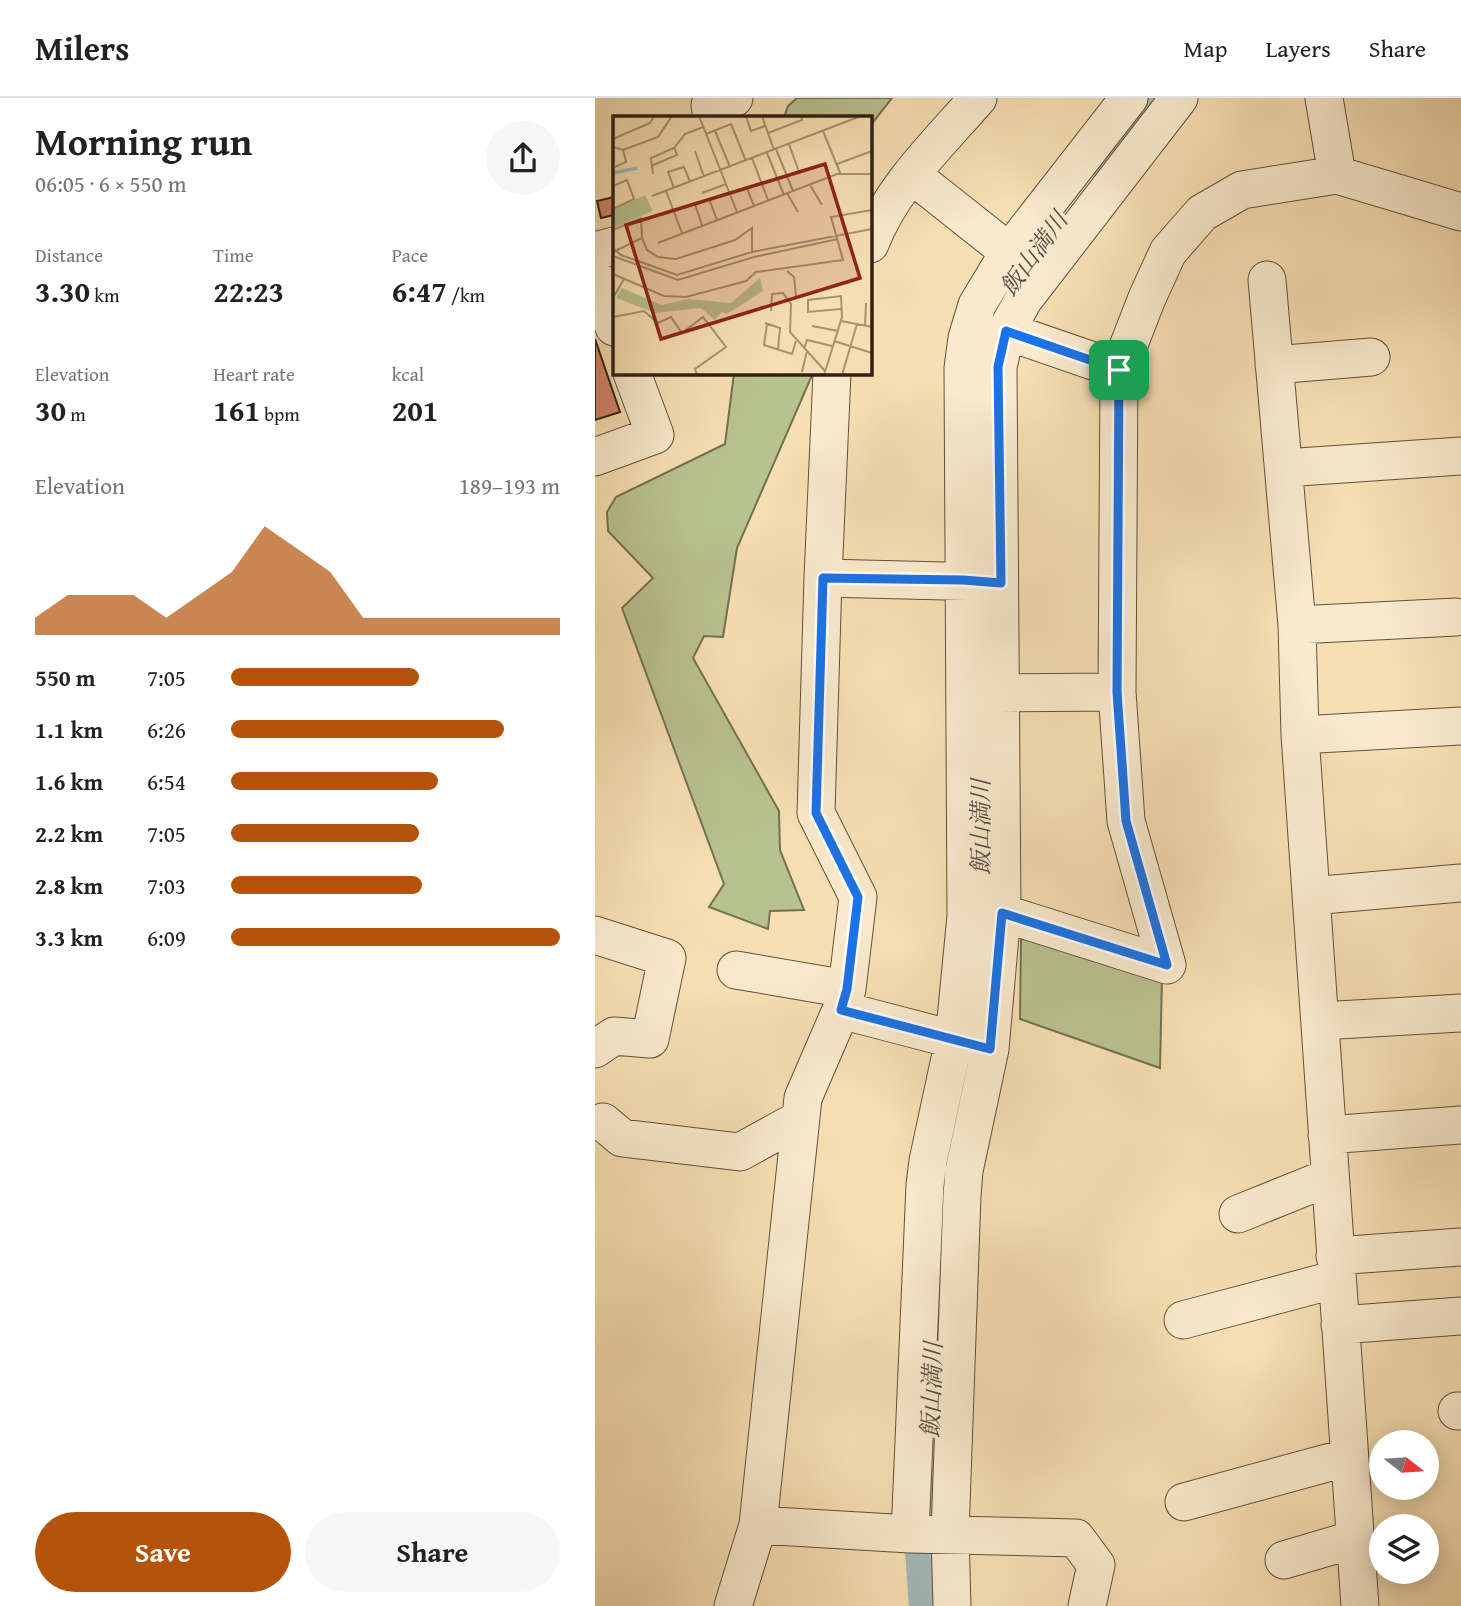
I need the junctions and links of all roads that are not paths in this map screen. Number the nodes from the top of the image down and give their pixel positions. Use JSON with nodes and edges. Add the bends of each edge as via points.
{"nodes":[{"id":1,"x":734,"y":98,"type":"edge"},
{"id":2,"x":978,"y":98,"type":"edge"},
{"id":3,"x":1129,"y":98,"type":"edge"},
{"id":4,"x":1179,"y":98,"type":"edge"},
{"id":5,"x":1324,"y":98,"type":"edge"},
{"id":6,"x":712,"y":116,"type":"edge"},
{"id":7,"x":912,"y":174,"type":"junction"},
{"id":8,"x":1337,"y":175,"type":"junction"},
{"id":9,"x":1461,"y":212,"type":"edge"},
{"id":10,"x":871,"y":242,"type":"edge"},
{"id":11,"x":613,"y":246,"type":"edge"},
{"id":12,"x":595,"y":251,"type":"edge"},
{"id":13,"x":1009,"y":251,"type":"junction"},
{"id":14,"x":595,"y":276,"type":"edge"},
{"id":15,"x":1267,"y":280,"type":"dead end"},
{"id":16,"x":613,"y":324,"type":"edge"},
{"id":17,"x":1006,"y":331,"type":"junction"},
{"id":18,"x":1371,"y":357,"type":"dead end"},
{"id":19,"x":1274,"y":365,"type":"junction"},
{"id":20,"x":1119,"y":370,"type":"junction"},
{"id":21,"x":632,"y":374,"type":"edge"},
{"id":22,"x":832,"y":374,"type":"edge"},
{"id":23,"x":1461,"y":456,"type":"edge"},
{"id":24,"x":595,"y":457,"type":"edge"},
{"id":25,"x":1285,"y":468,"type":"junction"},
{"id":26,"x":823,"y":578,"type":"junction"},
{"id":27,"x":984,"y":582,"type":"junction"},
{"id":28,"x":1457,"y":617,"type":"dead end"},
{"id":29,"x":1297,"y":625,"type":"junction"},
{"id":30,"x":1117,"y":692,"type":"junction"},
{"id":31,"x":1001,"y":693,"type":"junction"},
{"id":32,"x":1461,"y":726,"type":"edge"},
{"id":33,"x":1300,"y":735,"type":"junction"},
{"id":34,"x":1461,"y":883,"type":"edge"},
{"id":35,"x":1311,"y":896,"type":"junction"},
{"id":36,"x":1002,"y":913,"type":"junction"},
{"id":37,"x":595,"y":935,"type":"edge"},
{"id":38,"x":736,"y":970,"type":"dead end"},
{"id":39,"x":844,"y":1000,"type":"junction"},
{"id":40,"x":1461,"y":1013,"type":"edge"},
{"id":41,"x":1320,"y":1021,"type":"junction"},
{"id":42,"x":971,"y":1044,"type":"junction"},
{"id":43,"x":595,"y":1049,"type":"edge"},
{"id":44,"x":800,"y":1119,"type":"junction"},
{"id":45,"x":603,"y":1122,"type":"dead end"},
{"id":46,"x":1461,"y":1125,"type":"edge"},
{"id":47,"x":1327,"y":1135,"type":"junction"},
{"id":48,"x":1330,"y":1177,"type":"junction"},
{"id":49,"x":1238,"y":1214,"type":"dead end"},
{"id":50,"x":1461,"y":1247,"type":"edge"},
{"id":51,"x":1336,"y":1268,"type":"junction"},
{"id":52,"x":1461,"y":1316,"type":"edge"},
{"id":53,"x":1184,"y":1320,"type":"dead end"},
{"id":54,"x":1340,"y":1325,"type":"junction"},
{"id":55,"x":1349,"y":1457,"type":"junction"},
{"id":56,"x":1184,"y":1502,"type":"dead end"},
{"id":57,"x":758,"y":1525,"type":"junction"},
{"id":58,"x":932,"y":1534,"type":"junction"},
{"id":59,"x":1355,"y":1539,"type":"junction"},
{"id":60,"x":1284,"y":1560,"type":"dead end"},
{"id":61,"x":733,"y":1606,"type":"edge"},
{"id":62,"x":952,"y":1606,"type":"edge"},
{"id":63,"x":1087,"y":1606,"type":"edge"},
{"id":64,"x":1360,"y":1606,"type":"edge"}],
"edges":[{"from":1,"to":6,"type":"street","via":[[710,105]]},
{"from":2,"to":7,"type":"street"},
{"from":3,"to":13,"type":"street"},
{"from":4,"to":17,"type":"street","via":[[1024,299]]},
{"from":5,"to":8,"type":"street"},
{"from":7,"to":10,"type":"street","via":[[887,208]]},
{"from":7,"to":13,"type":"street"},
{"from":8,"to":9,"type":"street"},
{"from":8,"to":20,"type":"street","via":[[1243,190],[1202,213],[1168,252]]},
{"from":11,"to":12,"type":"street"},
{"from":13,"to":27,"type":"street","via":[[977,305],[963,368]]},
{"from":14,"to":16,"type":"street"},
{"from":15,"to":19,"type":"street"},
{"from":17,"to":20,"type":"street"},
{"from":17,"to":27,"type":"street","via":[[998,367]]},
{"from":18,"to":19,"type":"street"},
{"from":19,"to":25,"type":"street"},
{"from":20,"to":30,"type":"street"},
{"from":21,"to":24,"type":"street","via":[[655,435]]},
{"from":22,"to":26,"type":"street"},
{"from":23,"to":25,"type":"street"},
{"from":25,"to":29,"type":"street"},
{"from":26,"to":27,"type":"street"},
{"from":26,"to":39,"type":"street","via":[[816,813],[858,897]]},
{"from":27,"to":31,"type":"street"},
{"from":27,"to":42,"type":"street","via":[[966,916]]},
{"from":28,"to":29,"type":"street"},
{"from":29,"to":33,"type":"street"},
{"from":30,"to":31,"type":"street"},
{"from":30,"to":36,"type":"street","via":[[1126,821],[1167,965]]},
{"from":31,"to":36,"type":"street"},
{"from":32,"to":33,"type":"street"},
{"from":33,"to":35,"type":"street"},
{"from":34,"to":35,"type":"street"},
{"from":35,"to":41,"type":"street"},
{"from":36,"to":42,"type":"street"},
{"from":37,"to":43,"type":"street","via":[[674,959],[650,1040],[614,1036]]},
{"from":38,"to":39,"type":"street"},
{"from":39,"to":42,"type":"street"},
{"from":39,"to":44,"type":"street","via":[[803,1098]]},
{"from":40,"to":41,"type":"street"},
{"from":41,"to":47,"type":"street"},
{"from":42,"to":58,"type":"street"},
{"from":44,"to":45,"type":"street","via":[[740,1152],[622,1138]]},
{"from":44,"to":57,"type":"street"},
{"from":46,"to":47,"type":"street"},
{"from":47,"to":48,"type":"street"},
{"from":48,"to":49,"type":"street"},
{"from":48,"to":51,"type":"street"},
{"from":50,"to":51,"type":"street"},
{"from":51,"to":53,"type":"street"},
{"from":51,"to":54,"type":"street"},
{"from":52,"to":54,"type":"street"},
{"from":54,"to":55,"type":"street"},
{"from":55,"to":56,"type":"street"},
{"from":55,"to":59,"type":"street"},
{"from":57,"to":58,"type":"street"},
{"from":57,"to":61,"type":"street"},
{"from":58,"to":62,"type":"street"},
{"from":58,"to":63,"type":"street","via":[[1076,1538],[1096,1564]]},
{"from":59,"to":60,"type":"street"},
{"from":59,"to":64,"type":"street"}]}
